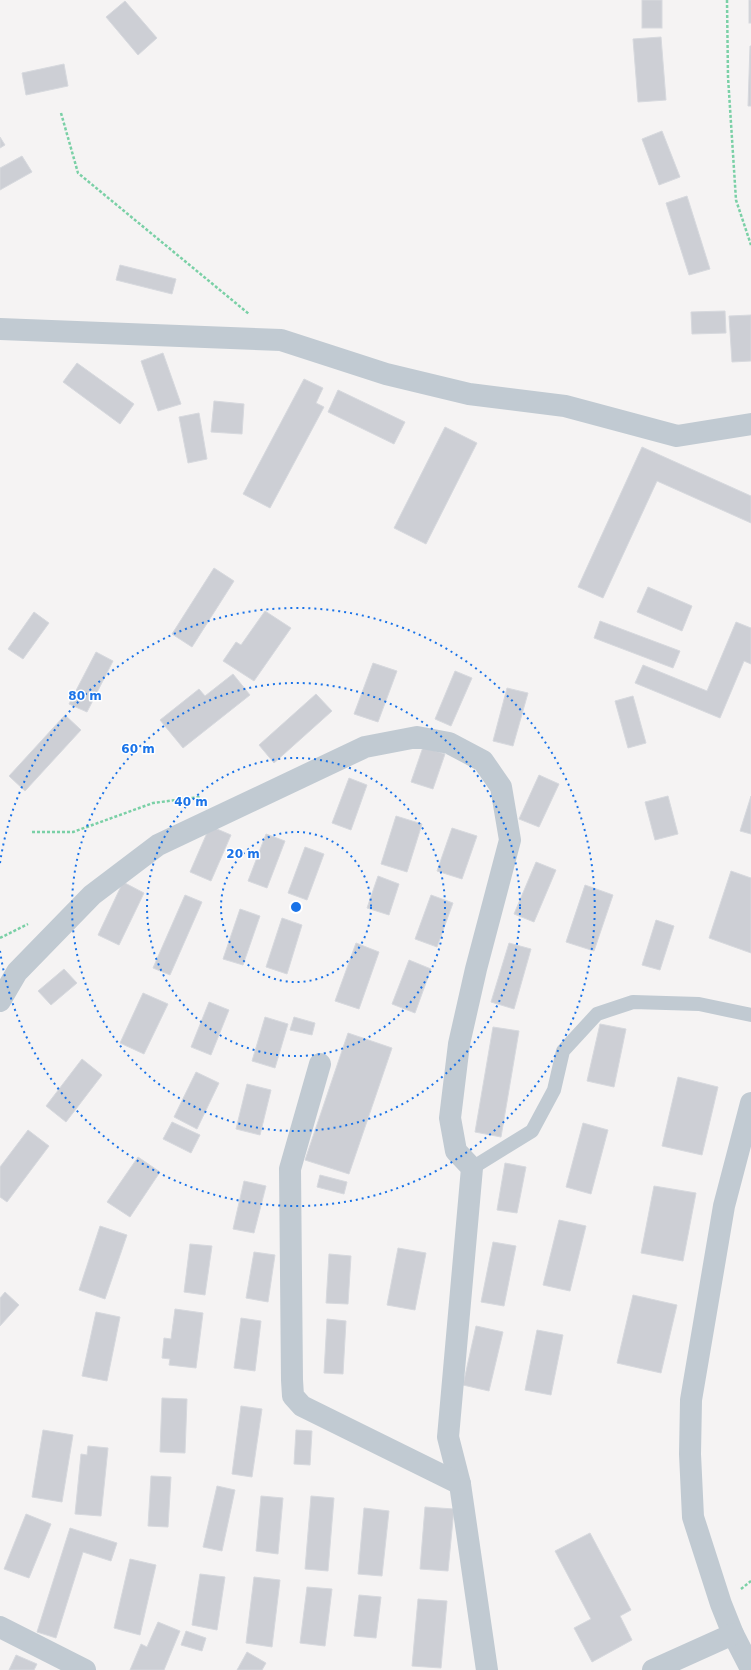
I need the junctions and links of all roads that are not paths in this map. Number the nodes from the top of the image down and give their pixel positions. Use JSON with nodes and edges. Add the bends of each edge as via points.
{"nodes":[{"id":1,"x":0,"y":328,"type":"edge"},
{"id":2,"x":751,"y":424,"type":"edge"},
{"id":3,"x":0,"y":1001,"type":"edge"},
{"id":4,"x":751,"y":1015,"type":"edge"},
{"id":5,"x":320,"y":1064,"type":"dead end"},
{"id":6,"x":751,"y":1102,"type":"edge"},
{"id":7,"x":472,"y":1168,"type":"junction"},
{"id":8,"x":460,"y":1484,"type":"junction"},
{"id":9,"x":0,"y":1627,"type":"edge"},
{"id":10,"x":733,"y":1634,"type":"junction"},
{"id":11,"x":751,"y":1669,"type":"edge"},
{"id":12,"x":85,"y":1670,"type":"edge"},
{"id":13,"x":487,"y":1670,"type":"edge"},
{"id":14,"x":653,"y":1670,"type":"edge"}],
"edges":[{"from":1,"to":2,"type":"street","via":[[281,340],[386,374],[469,394],[565,406],[677,436]]},
{"from":3,"to":7,"type":"street","via":[[17,972],[92,895],[158,845],[365,747],[417,738],[449,743],[483,761],[501,787],[510,840],[461,1036],[450,1118],[456,1151]]},
{"from":4,"to":7,"type":"lane","via":[[699,1004],[633,1002],[597,1014],[563,1051],[554,1090],[532,1130]]},
{"from":5,"to":8,"type":"street","via":[[290,1169],[293,1396],[302,1406]]},
{"from":6,"to":10,"type":"street","via":[[724,1206],[691,1400],[693,1517]]},
{"from":7,"to":8,"type":"street","via":[[448,1437]]},
{"from":8,"to":13,"type":"street"},
{"from":9,"to":12,"type":"street"},
{"from":10,"to":11,"type":"street"},
{"from":10,"to":14,"type":"street"}]}
